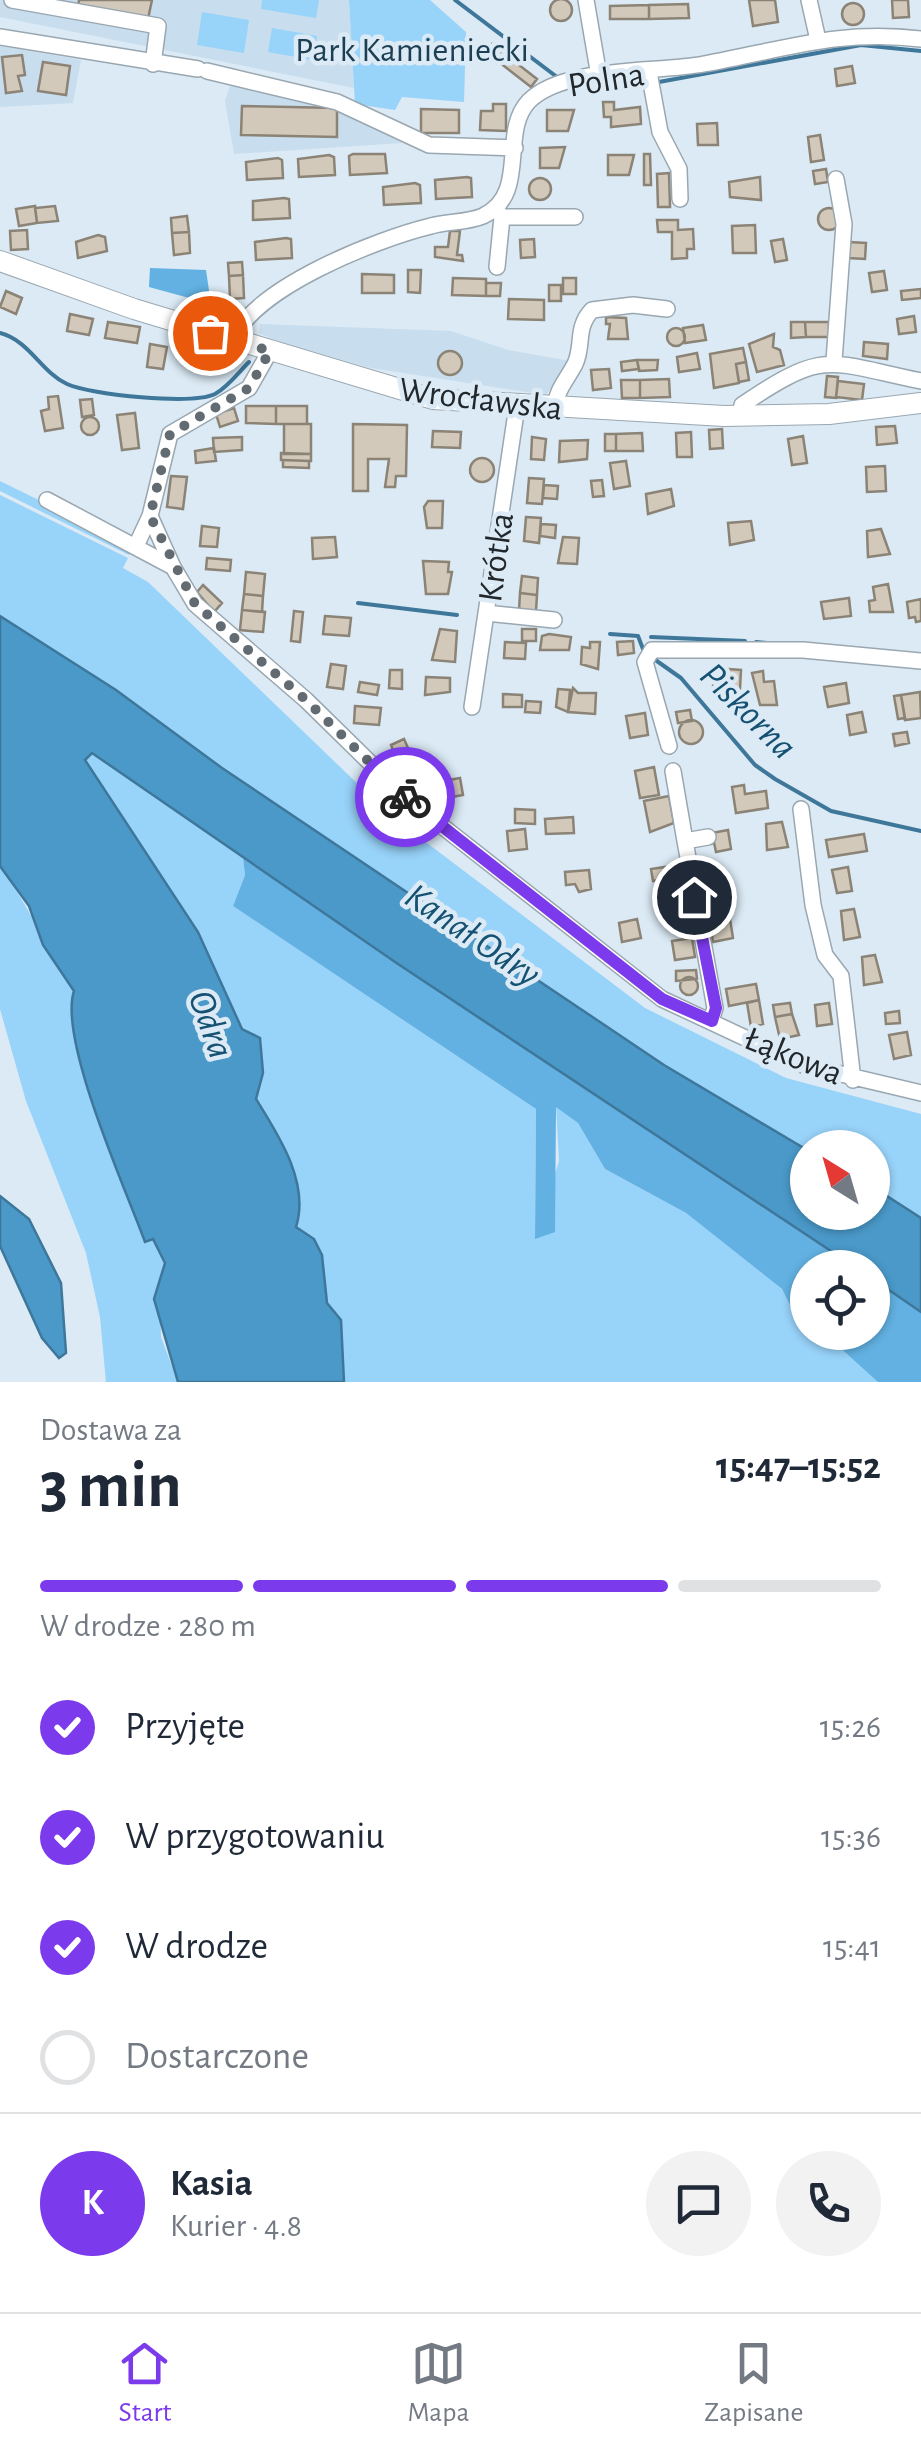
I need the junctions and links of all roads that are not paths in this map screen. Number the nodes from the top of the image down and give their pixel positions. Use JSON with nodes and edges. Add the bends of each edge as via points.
{"nodes":[{"id":1,"x":12,"y":0,"type":"edge"},
{"id":2,"x":586,"y":0,"type":"edge"},
{"id":3,"x":809,"y":0,"type":"edge"},
{"id":4,"x":0,"y":37,"type":"edge"},
{"id":5,"x":921,"y":39,"type":"edge"},
{"id":6,"x":818,"y":40,"type":"junction"},
{"id":7,"x":154,"y":64,"type":"junction"},
{"id":8,"x":648,"y":72,"type":"junction"},
{"id":9,"x":599,"y":76,"type":"junction"},
{"id":10,"x":516,"y":148,"type":"junction"},
{"id":11,"x":836,"y":179,"type":"dead end"},
{"id":12,"x":680,"y":199,"type":"dead end"},
{"id":13,"x":499,"y":213,"type":"junction"},
{"id":14,"x":575,"y":217,"type":"dead end"},
{"id":15,"x":0,"y":261,"type":"edge"},
{"id":16,"x":497,"y":267,"type":"dead end"},
{"id":17,"x":667,"y":308,"type":"dead end"},
{"id":18,"x":234,"y":340,"type":"junction"},
{"id":19,"x":270,"y":351,"type":"junction"},
{"id":20,"x":834,"y":361,"type":"junction"},
{"id":21,"x":921,"y":380,"type":"edge"},
{"id":22,"x":921,"y":402,"type":"edge"},
{"id":23,"x":517,"y":406,"type":"junction"},
{"id":24,"x":554,"y":409,"type":"junction"},
{"id":25,"x":740,"y":416,"type":"junction"},
{"id":26,"x":47,"y":500,"type":"dead end"},
{"id":27,"x":150,"y":516,"type":"junction"},
{"id":28,"x":136,"y":546,"type":"junction"},
{"id":29,"x":173,"y":567,"type":"junction"},
{"id":30,"x":486,"y":613,"type":"junction"},
{"id":31,"x":554,"y":620,"type":"dead end"},
{"id":32,"x":921,"y":661,"type":"edge"},
{"id":33,"x":472,"y":708,"type":"dead end"},
{"id":34,"x":669,"y":746,"type":"dead end"},
{"id":35,"x":673,"y":772,"type":"dead end"},
{"id":36,"x":801,"y":809,"type":"dead end"},
{"id":37,"x":708,"y":836,"type":"dead end"},
{"id":38,"x":685,"y":841,"type":"junction"},
{"id":39,"x":712,"y":1021,"type":"junction"},
{"id":40,"x":853,"y":1080,"type":"junction"},
{"id":41,"x":921,"y":1093,"type":"edge"}],
"edges":[{"from":1,"to":7,"type":"street","via":[[158,26]]},
{"from":2,"to":9,"type":"street"},
{"from":3,"to":6,"type":"street"},
{"from":4,"to":7,"type":"street"},
{"from":5,"to":6,"type":"street","name":"Polna"},
{"from":6,"to":8,"type":"street","name":"Polna"},
{"from":7,"to":10,"type":"street","via":[[322,97],[429,146]]},
{"from":8,"to":9,"type":"street","name":"Polna"},
{"from":8,"to":12,"type":"street","via":[[660,132],[679,169]]},
{"from":9,"to":10,"type":"street","name":"Polna","via":[[563,82],[531,99],[523,108]]},
{"from":10,"to":13,"type":"street","name":"Polna"},
{"from":11,"to":20,"type":"street","via":[[844,224]]},
{"from":13,"to":14,"type":"street"},
{"from":13,"to":16,"type":"street","name":"Polna"},
{"from":13,"to":18,"type":"street","via":[[411,232],[290,284],[254,306]]},
{"from":15,"to":18,"type":"main road","name":"Wrocławska"},
{"from":17,"to":24,"type":"street","via":[[592,310],[581,323],[576,360],[557,389]]},
{"from":18,"to":19,"type":"main road","name":"Wrocławska"},
{"from":19,"to":23,"type":"main road","name":"Wrocławska","via":[[433,398]]},
{"from":19,"to":27,"type":"street","via":[[249,388],[170,434]]},
{"from":20,"to":21,"type":"street"},
{"from":20,"to":25,"type":"street","via":[[782,379],[742,405]]},
{"from":22,"to":25,"type":"main road","name":"Wrocławska"},
{"from":23,"to":24,"type":"main road","name":"Wrocławska"},
{"from":23,"to":30,"type":"street","name":"Krótka"},
{"from":24,"to":25,"type":"main road","name":"Wrocławska"},
{"from":26,"to":28,"type":"street","name":"Łąkowa"},
{"from":27,"to":28,"type":"street"},
{"from":27,"to":29,"type":"street"},
{"from":28,"to":29,"type":"street","name":"Łąkowa"},
{"from":29,"to":39,"type":"street","name":"Łąkowa","via":[[195,604],[465,848],[662,999]]},
{"from":30,"to":31,"type":"street"},
{"from":30,"to":33,"type":"street","name":"Krótka"},
{"from":32,"to":34,"type":"street","via":[[803,650],[652,650],[645,662]]},
{"from":35,"to":38,"type":"street"},
{"from":36,"to":40,"type":"street","via":[[813,905],[825,955],[841,976]]},
{"from":37,"to":38,"type":"street"},
{"from":38,"to":39,"type":"street","via":[[716,1008]]},
{"from":39,"to":40,"type":"street","name":"Łąkowa","via":[[803,1065]]},
{"from":40,"to":41,"type":"street","name":"Łąkowa"}]}
